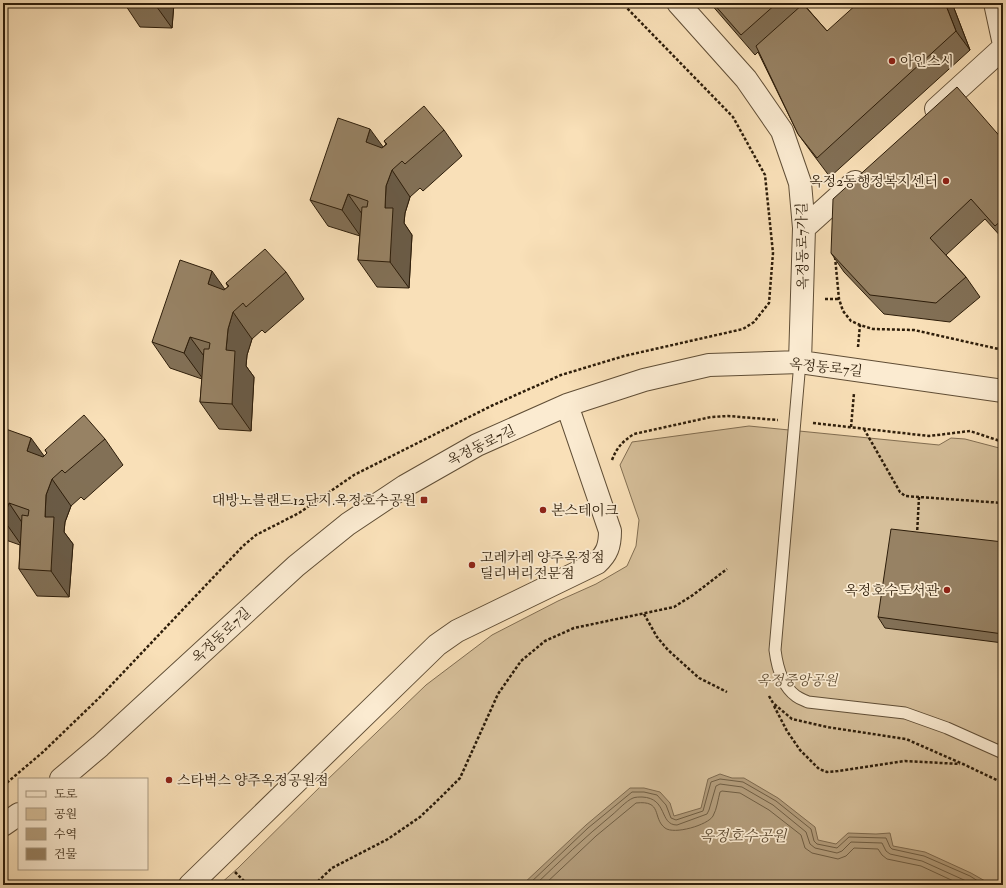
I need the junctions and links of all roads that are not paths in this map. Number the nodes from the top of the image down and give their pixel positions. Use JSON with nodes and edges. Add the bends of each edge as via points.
{"nodes":[{"id":1,"x":678,"y":3,"type":"edge"},
{"id":2,"x":995,"y":3,"type":"edge"},
{"id":3,"x":1003,"y":40,"type":"edge"},
{"id":4,"x":1003,"y":48,"type":"edge"},
{"id":5,"x":920,"y":123,"type":"edge"},
{"id":6,"x":867,"y":171,"type":"edge"},
{"id":7,"x":804,"y":228,"type":"junction"},
{"id":8,"x":800,"y":362,"type":"junction"},
{"id":9,"x":1003,"y":391,"type":"edge"},
{"id":10,"x":567,"y":406,"type":"junction"},
{"id":11,"x":1003,"y":753,"type":"edge"},
{"id":12,"x":62,"y":778,"type":"edge"},
{"id":13,"x":18,"y":815,"type":"edge"},
{"id":14,"x":3,"y":825,"type":"edge"},
{"id":15,"x":190,"y":885,"type":"edge"}],
"edges":[{"from":1,"to":7,"type":"street","name":"옥정동로7가길","via":[[746,79],[782,131],[800,183]]},
{"from":2,"to":3,"type":"street"},
{"from":4,"to":5,"type":"street"},
{"from":6,"to":7,"type":"street"},
{"from":7,"to":8,"type":"street","name":"옥정동로7가길"},
{"from":8,"to":9,"type":"street","name":"옥정동로7길"},
{"from":8,"to":10,"type":"street","name":"옥정동로7길","via":[[709,365],[644,380]]},
{"from":8,"to":11,"type":"lane","via":[[775,650],[781,676],[796,696],[808,702],[905,713]]},
{"from":10,"to":12,"type":"street","name":"옥정동로7길","via":[[477,445],[405,486],[348,524],[296,566]]},
{"from":10,"to":15,"type":"street","via":[[610,531],[605,556],[596,564],[457,631],[437,644]]},
{"from":13,"to":14,"type":"street"}]}
